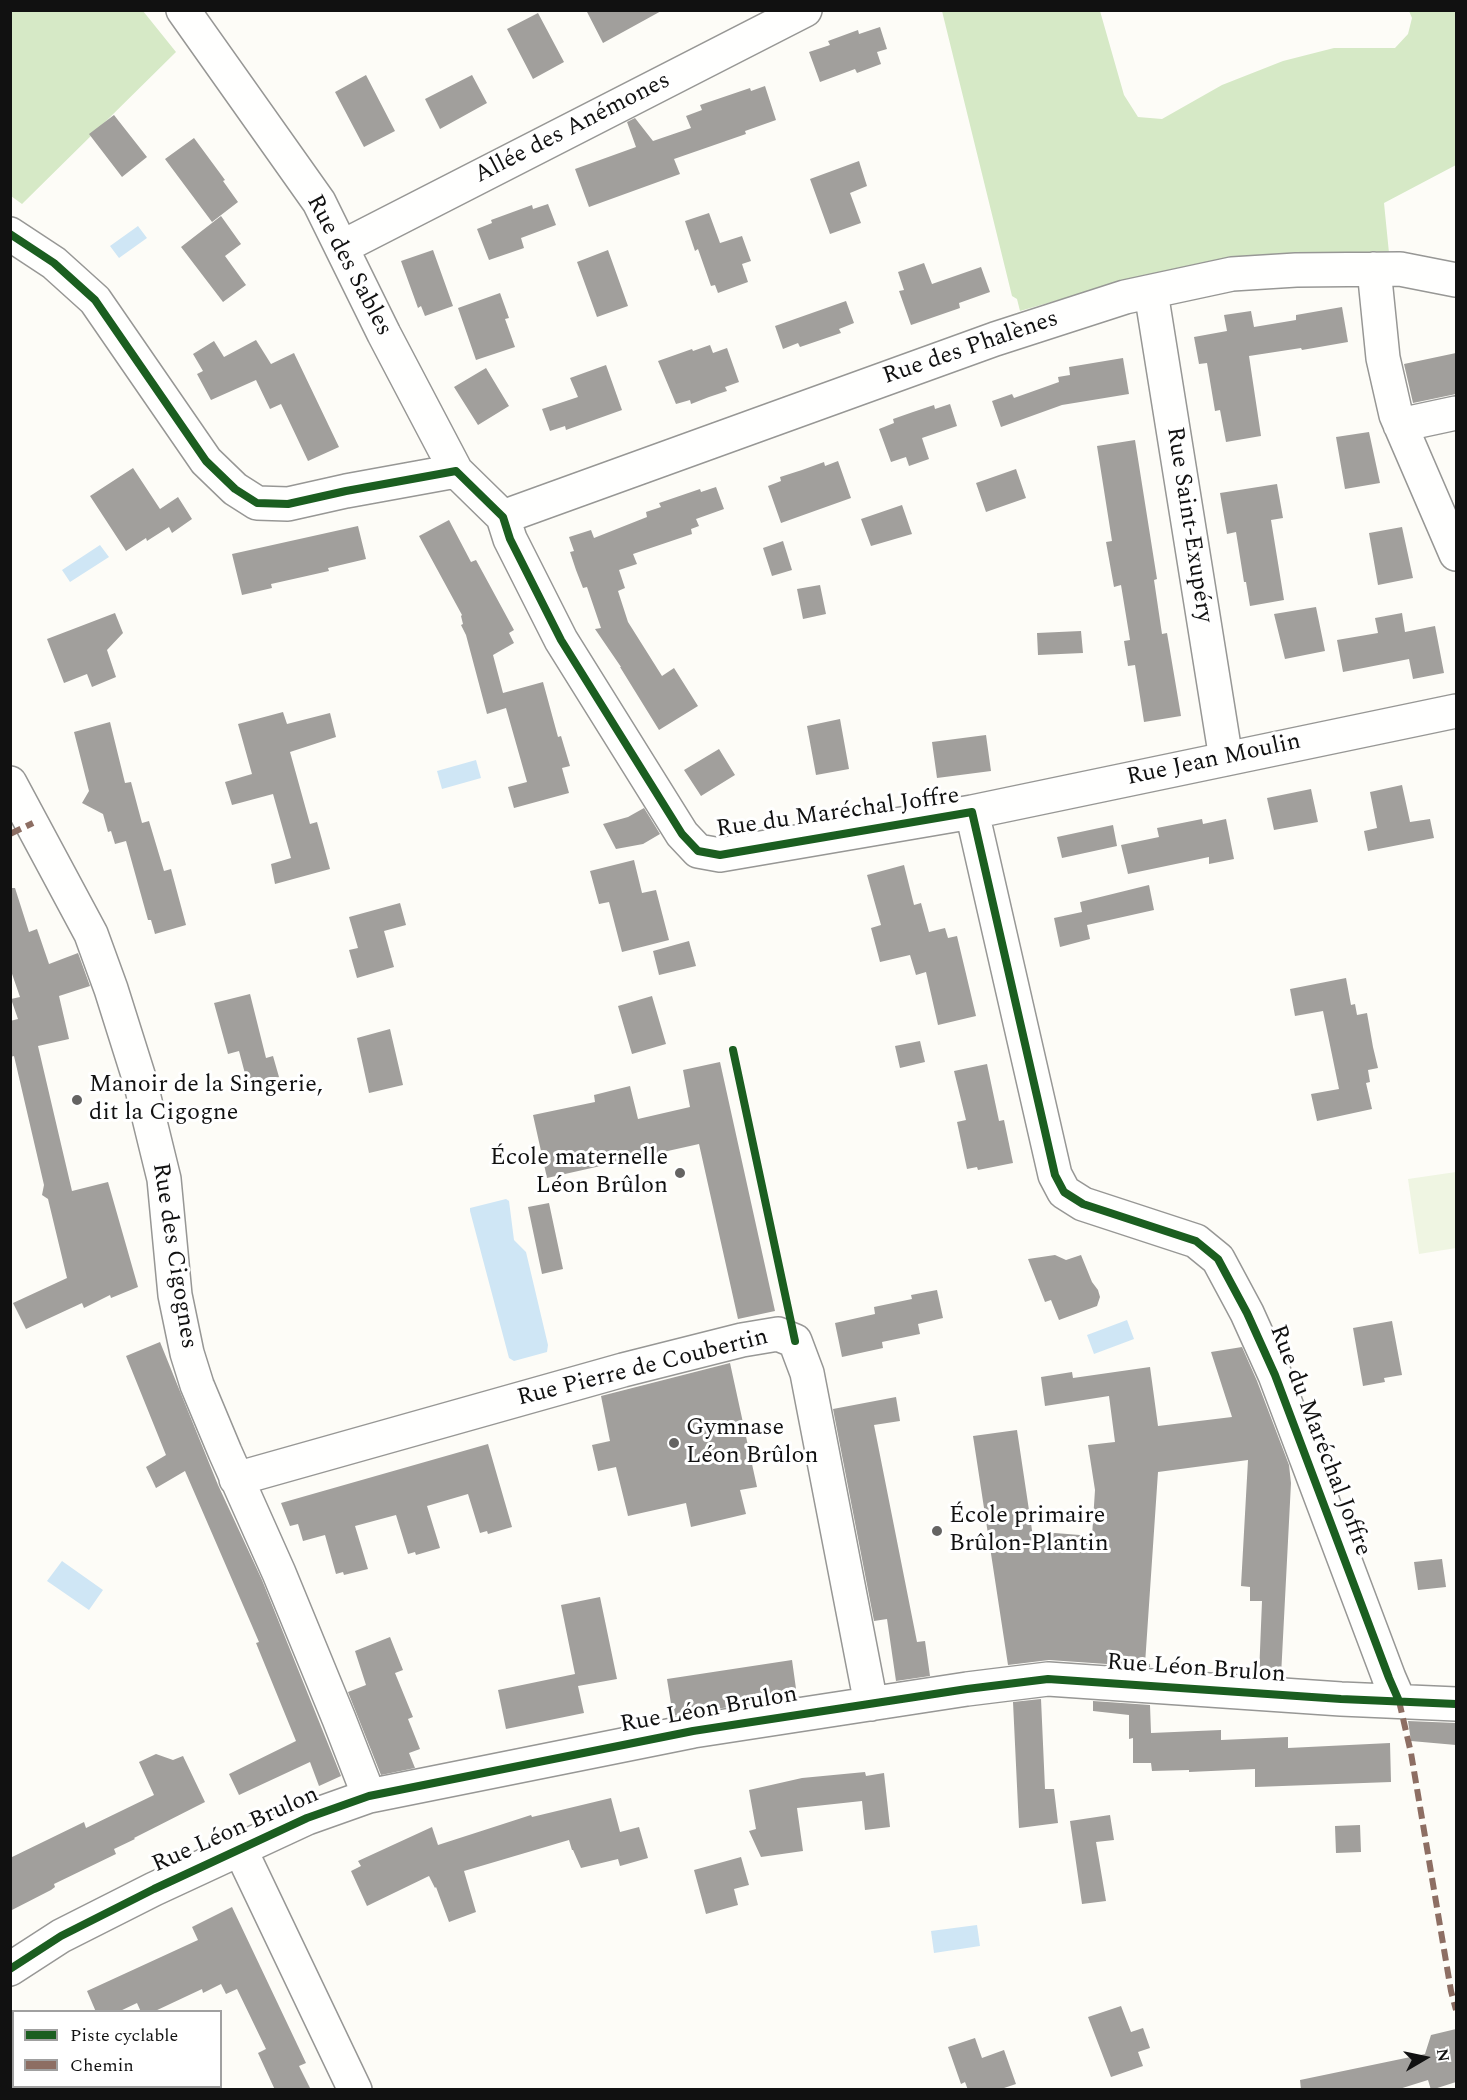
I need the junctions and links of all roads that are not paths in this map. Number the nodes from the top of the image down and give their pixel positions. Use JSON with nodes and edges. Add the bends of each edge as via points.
{"nodes":[{"id":1,"x":183,"y":10,"type":"edge"},
{"id":2,"x":805,"y":10,"type":"edge"},
{"id":3,"x":10,"y":234,"type":"edge"},
{"id":4,"x":342,"y":247,"type":"junction"},
{"id":5,"x":1374,"y":269,"type":"junction"},
{"id":6,"x":1456,"y":280,"type":"edge"},
{"id":7,"x":1151,"y":292,"type":"junction"},
{"id":8,"x":1456,"y":413,"type":"edge"},
{"id":9,"x":1400,"y":425,"type":"junction"},
{"id":10,"x":456,"y":471,"type":"junction"},
{"id":11,"x":503,"y":517,"type":"junction"},
{"id":12,"x":1456,"y":554,"type":"edge"},
{"id":13,"x":1456,"y":711,"type":"edge"},
{"id":14,"x":1226,"y":759,"type":"junction"},
{"id":15,"x":10,"y":783,"type":"edge"},
{"id":16,"x":972,"y":812,"type":"junction"},
{"id":17,"x":236,"y":1479,"type":"junction"},
{"id":18,"x":1399,"y":1701,"type":"junction"},
{"id":19,"x":871,"y":1704,"type":"junction"},
{"id":20,"x":1456,"y":1704,"type":"edge"},
{"id":21,"x":369,"y":1796,"type":"junction"},
{"id":22,"x":240,"y":1849,"type":"junction"},
{"id":23,"x":10,"y":1969,"type":"edge"},
{"id":24,"x":355,"y":2090,"type":"edge"}],
"edges":[{"from":1,"to":4,"type":"street","name":"Rue des Sables","via":[[319,202]]},
{"from":2,"to":4,"type":"street","name":"Allée des Anémones"},
{"from":3,"to":10,"type":"street","via":[[54,263],[95,300],[206,461],[235,489],[257,503],[288,504]]},
{"from":4,"to":10,"type":"street","name":"Rue des Sables"},
{"from":5,"to":6,"type":"street","name":"Rue des Phalènes","via":[[1400,268]]},
{"from":5,"to":7,"type":"street","name":"Rue des Phalènes","via":[[1232,274]]},
{"from":5,"to":9,"type":"street","via":[[1386,374]]},
{"from":7,"to":11,"type":"street","name":"Rue des Phalènes","via":[[995,339]]},
{"from":7,"to":14,"type":"street","name":"Rue Saint-Exupéry"},
{"from":8,"to":9,"type":"street"},
{"from":9,"to":12,"type":"street"},
{"from":10,"to":11,"type":"street","name":"Rue du Maréchal Joffre"},
{"from":11,"to":16,"type":"street","name":"Rue du Maréchal Joffre","via":[[510,539],[561,639],[682,834],[698,850],[720,855]]},
{"from":13,"to":14,"type":"street","name":"Rue Jean Moulin"},
{"from":14,"to":16,"type":"street","name":"Rue Jean Moulin"},
{"from":15,"to":17,"type":"street","name":"Rue des Cigognes","via":[[91,934],[117,1007],[164,1179],[175,1295],[187,1353]]},
{"from":16,"to":18,"type":"street","name":"Rue du Maréchal Joffre","via":[[1056,1175],[1064,1192],[1083,1204],[1196,1241],[1218,1259],[1275,1375]]},
{"from":17,"to":19,"type":"street","name":"Rue Pierre de Coubertin","via":[[622,1370],[778,1334],[795,1341],[807,1373]]},
{"from":17,"to":21,"type":"street","name":"Rue des Cigognes","via":[[279,1573]]},
{"from":18,"to":19,"type":"street","name":"Rue Léon Brulon","via":[[1048,1679]]},
{"from":18,"to":20,"type":"street","name":"Rue Léon Brulon"},
{"from":19,"to":21,"type":"street","name":"Rue Léon Brulon","via":[[693,1731]]},
{"from":21,"to":22,"type":"street","name":"Rue Léon Brulon"},
{"from":22,"to":23,"type":"street","name":"Rue Léon Brulon","via":[[61,1936]]},
{"from":22,"to":24,"type":"street"}]}
